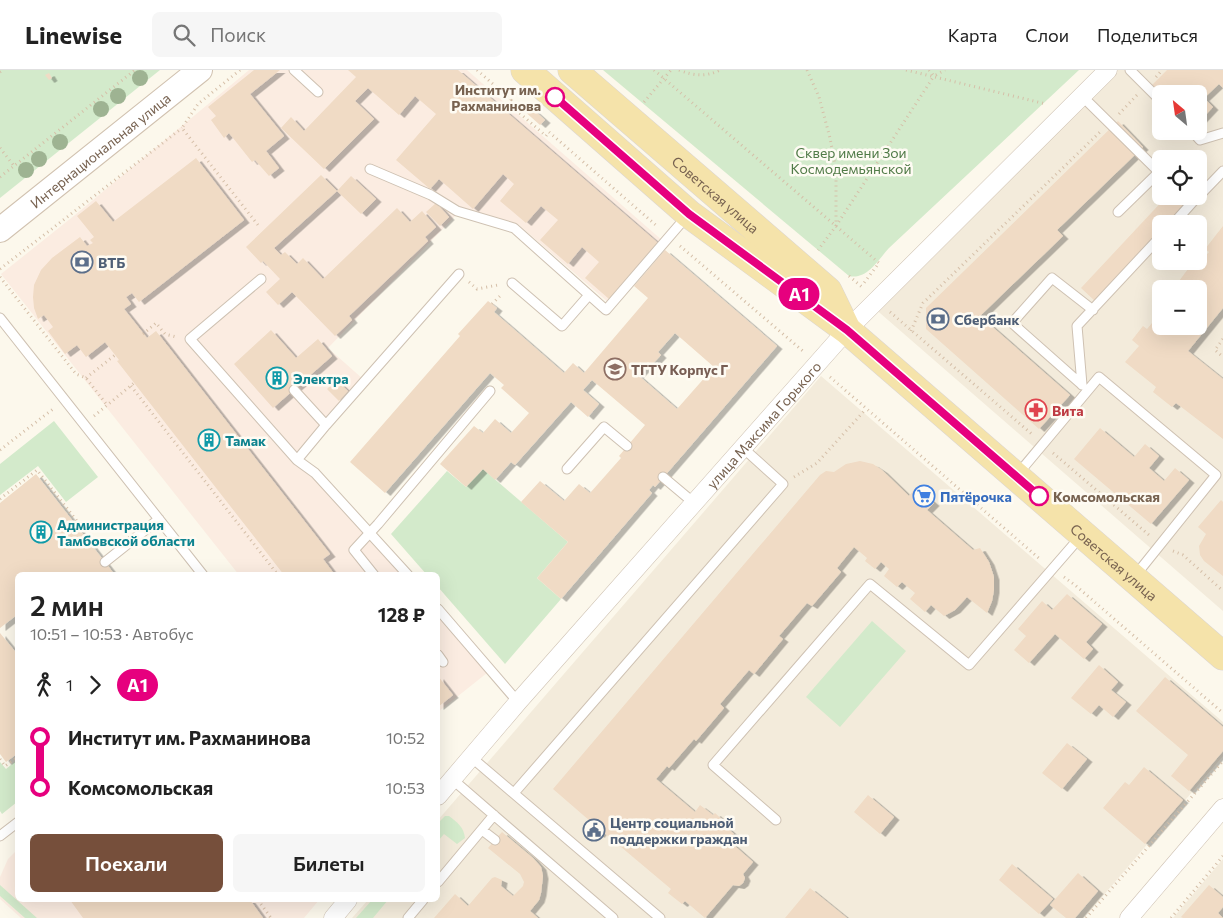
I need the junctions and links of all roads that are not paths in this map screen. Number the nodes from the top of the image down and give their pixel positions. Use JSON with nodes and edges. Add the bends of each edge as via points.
{"nodes":[{"id":1,"x":200,"y":70,"type":"edge"},
{"id":2,"x":294,"y":70,"type":"edge"},
{"id":3,"x":525,"y":70,"type":"edge"},
{"id":4,"x":572,"y":70,"type":"edge"},
{"id":5,"x":1108,"y":70,"type":"edge"},
{"id":6,"x":1130,"y":70,"type":"edge"},
{"id":7,"x":318,"y":92,"type":"dead end"},
{"id":8,"x":1152,"y":92,"type":"edge"},
{"id":9,"x":1082,"y":96,"type":"junction"},
{"id":10,"x":1223,"y":133,"type":"edge"},
{"id":11,"x":1208,"y":138,"type":"edge"},
{"id":12,"x":370,"y":169,"type":"dead end"},
{"id":13,"x":1223,"y":171,"type":"edge"},
{"id":14,"x":1207,"y":187,"type":"edge"},
{"id":15,"x":1190,"y":205,"type":"edge"},
{"id":16,"x":1118,"y":212,"type":"dead end"},
{"id":17,"x":689,"y":214,"type":"junction"},
{"id":18,"x":1181,"y":215,"type":"edge"},
{"id":19,"x":0,"y":230,"type":"edge"},
{"id":20,"x":1152,"y":246,"type":"edge"},
{"id":21,"x":459,"y":274,"type":"dead end"},
{"id":22,"x":262,"y":279,"type":"dead end"},
{"id":23,"x":512,"y":283,"type":"dead end"},
{"id":24,"x":589,"y":295,"type":"junction"},
{"id":25,"x":1093,"y":310,"type":"junction"},
{"id":26,"x":0,"y":318,"type":"edge"},
{"id":27,"x":847,"y":330,"type":"junction"},
{"id":28,"x":1084,"y":387,"type":"junction"},
{"id":29,"x":294,"y":390,"type":"dead end"},
{"id":30,"x":490,"y":391,"type":"dead end"},
{"id":31,"x":326,"y":425,"type":"junction"},
{"id":32,"x":627,"y":446,"type":"dead end"},
{"id":33,"x":742,"y":448,"type":"junction"},
{"id":34,"x":297,"y":460,"type":"junction"},
{"id":35,"x":568,"y":469,"type":"dead end"},
{"id":36,"x":1016,"y":476,"type":"junction"},
{"id":37,"x":664,"y":477,"type":"dead end"},
{"id":38,"x":694,"y":503,"type":"junction"},
{"id":39,"x":159,"y":519,"type":"junction"},
{"id":40,"x":371,"y":533,"type":"junction"},
{"id":41,"x":1083,"y":534,"type":"junction"},
{"id":42,"x":106,"y":561,"type":"road end"},
{"id":43,"x":201,"y":572,"type":"edge"},
{"id":44,"x":372,"y":572,"type":"edge"},
{"id":45,"x":405,"y":572,"type":"edge"},
{"id":46,"x":1133,"y":578,"type":"junction"},
{"id":47,"x":440,"y":611,"type":"edge"},
{"id":48,"x":1223,"y":656,"type":"edge"},
{"id":49,"x":518,"y":702,"type":"junction"},
{"id":50,"x":471,"y":757,"type":"junction"},
{"id":51,"x":452,"y":779,"type":"junction"},
{"id":52,"x":514,"y":793,"type":"junction"},
{"id":53,"x":440,"y":794,"type":"edge"},
{"id":54,"x":1223,"y":808,"type":"edge"},
{"id":55,"x":494,"y":815,"type":"junction"},
{"id":56,"x":776,"y":820,"type":"dead end"},
{"id":57,"x":15,"y":824,"type":"edge"},
{"id":58,"x":482,"y":830,"type":"junction"},
{"id":59,"x":0,"y":836,"type":"edge"},
{"id":60,"x":495,"y":840,"type":"dead end"},
{"id":61,"x":440,"y":880,"type":"edge"},
{"id":62,"x":346,"y":902,"type":"edge"},
{"id":63,"x":421,"y":902,"type":"edge"},
{"id":64,"x":333,"y":918,"type":"edge"},
{"id":65,"x":408,"y":918,"type":"edge"},
{"id":66,"x":612,"y":918,"type":"edge"},
{"id":67,"x":660,"y":918,"type":"edge"},
{"id":68,"x":1129,"y":918,"type":"edge"}],
"edges":[{"from":1,"to":19,"type":"main road","name":"Интернациональная улица"},
{"from":2,"to":7,"type":"lane"},
{"from":3,"to":17,"type":"main road","name":"Советская улица"},
{"from":4,"to":27,"type":"main road","name":"Советская улица","via":[[828,291]]},
{"from":5,"to":9,"type":"street","name":"улица Максима Горького"},
{"from":6,"to":8,"type":"lane"},
{"from":9,"to":16,"type":"lane","via":[[1159,172]]},
{"from":9,"to":27,"type":"street","name":"улица Максима Горького"},
{"from":10,"to":11,"type":"lane"},
{"from":12,"to":24,"type":"lane","via":[[432,195],[457,211],[514,228]]},
{"from":13,"to":14,"type":"lane"},
{"from":15,"to":18,"type":"lane"},
{"from":17,"to":24,"type":"lane","via":[[606,310]]},
{"from":17,"to":27,"type":"main road","name":"Советская улица"},
{"from":20,"to":25,"type":"lane"},
{"from":21,"to":31,"type":"lane"},
{"from":22,"to":34,"type":"lane","via":[[190,339]]},
{"from":23,"to":24,"type":"lane","via":[[562,326]]},
{"from":25,"to":28,"type":"lane","via":[[1078,326]]},
{"from":25,"to":28,"type":"lane","via":[[1052,278],[1012,323]]},
{"from":26,"to":39,"type":"lane"},
{"from":27,"to":33,"type":"street","name":"улица Максима Горького"},
{"from":27,"to":36,"type":"main road","name":"Советская улица"},
{"from":28,"to":36,"type":"lane"},
{"from":28,"to":46,"type":"lane","via":[[1099,377],[1216,475]]},
{"from":29,"to":31,"type":"lane"},
{"from":30,"to":40,"type":"lane"},
{"from":31,"to":34,"type":"lane"},
{"from":32,"to":35,"type":"lane","via":[[604,426]]},
{"from":33,"to":38,"type":"street","name":"улица Максима Горького"},
{"from":33,"to":52,"type":"lane","via":[[783,484]]},
{"from":34,"to":40,"type":"lane","via":[[315,473]]},
{"from":36,"to":41,"type":"main road","name":"Советская улица"},
{"from":37,"to":38,"type":"lane"},
{"from":38,"to":49,"type":"street","name":"улица Максима Горького"},
{"from":39,"to":42,"type":"lane"},
{"from":39,"to":43,"type":"lane"},
{"from":40,"to":44,"type":"lane","via":[[354,550]]},
{"from":40,"to":45,"type":"lane"},
{"from":41,"to":46,"type":"main road","name":"Советская улица"},
{"from":41,"to":56,"type":"lane","via":[[969,665],[870,584],[713,765]]},
{"from":46,"to":48,"type":"main road","name":"Советская улица"},
{"from":47,"to":49,"type":"lane"},
{"from":49,"to":50,"type":"street","name":"улица Максима Горького"},
{"from":50,"to":51,"type":"street","name":"улица Максима Горького"},
{"from":50,"to":52,"type":"lane"},
{"from":51,"to":53,"type":"street","name":"улица Максима Горького"},
{"from":51,"to":55,"type":"lane"},
{"from":52,"to":67,"type":"lane"},
{"from":54,"to":68,"type":"street"},
{"from":55,"to":58,"type":"lane"},
{"from":55,"to":66,"type":"lane"},
{"from":57,"to":59,"type":"lane"},
{"from":58,"to":60,"type":"lane"},
{"from":58,"to":61,"type":"lane"},
{"from":62,"to":64,"type":"street"},
{"from":63,"to":65,"type":"lane"}]}
